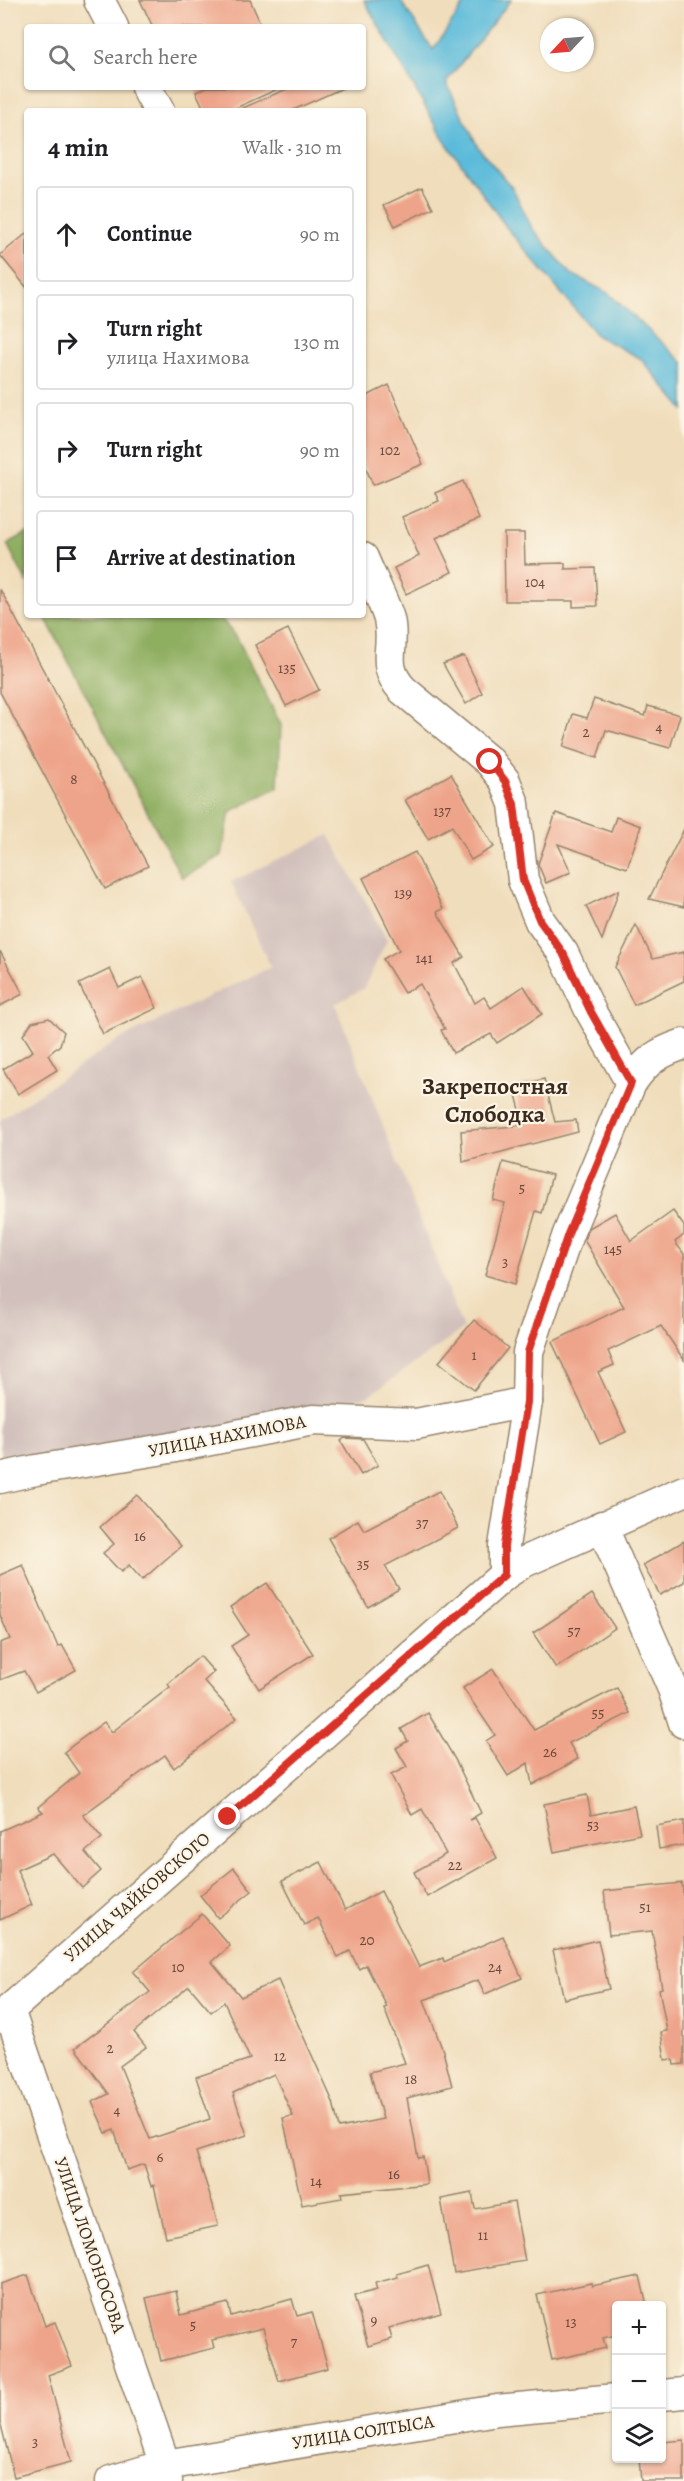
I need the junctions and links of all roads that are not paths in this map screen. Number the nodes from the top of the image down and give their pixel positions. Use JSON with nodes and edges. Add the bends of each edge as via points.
{"nodes":[{"id":1,"x":99,"y":0,"type":"edge"},
{"id":2,"x":111,"y":24,"type":"edge"},
{"id":3,"x":148,"y":90,"type":"edge"},
{"id":4,"x":157,"y":108,"type":"edge"},
{"id":5,"x":366,"y":565,"type":"edge"},
{"id":6,"x":684,"y":1044,"type":"edge"},
{"id":7,"x":631,"y":1083,"type":"junction"},
{"id":8,"x":527,"y":1402,"type":"junction"},
{"id":9,"x":0,"y":1478,"type":"edge"},
{"id":10,"x":684,"y":1491,"type":"edge"},
{"id":11,"x":602,"y":1526,"type":"junction"},
{"id":12,"x":504,"y":1575,"type":"junction"},
{"id":13,"x":684,"y":1723,"type":"edge"},
{"id":14,"x":4,"y":2014,"type":"edge"},
{"id":15,"x":684,"y":2393,"type":"edge"},
{"id":16,"x":666,"y":2395,"type":"edge"},
{"id":17,"x":612,"y":2399,"type":"edge"},
{"id":18,"x":166,"y":2473,"type":"edge"},
{"id":19,"x":111,"y":2481,"type":"edge"}],
"edges":[{"from":1,"to":2,"type":"street"},
{"from":3,"to":4,"type":"street"},
{"from":5,"to":7,"type":"street","via":[[389,620],[389,668],[394,680],[490,762],[505,781],[514,804],[523,880],[540,921],[563,953]]},
{"from":6,"to":7,"type":"street","via":[[645,1063]]},
{"from":7,"to":8,"type":"street","via":[[568,1234],[528,1352]]},
{"from":8,"to":9,"type":"street","name":"УЛИЦА НАХИМОВА","via":[[416,1424],[313,1420]]},
{"from":8,"to":12,"type":"street","via":[[504,1546]]},
{"from":10,"to":11,"type":"street","name":"УЛИЦА ЧАЙКОВСКОГО"},
{"from":11,"to":12,"type":"street","name":"УЛИЦА ЧАЙКОВСКОГО"},
{"from":11,"to":13,"type":"street"},
{"from":12,"to":14,"type":"street","name":"УЛИЦА ЧАЙКОВСКОГО"},
{"from":14,"to":18,"type":"street","name":"УЛИЦА ЛОМОНОСОВА"},
{"from":15,"to":16,"type":"street"},
{"from":17,"to":18,"type":"street","name":"УЛИЦА СОЛТЫСА","via":[[496,2410]]},
{"from":18,"to":19,"type":"street","name":"УЛИЦА СОЛТЫСА"}]}
